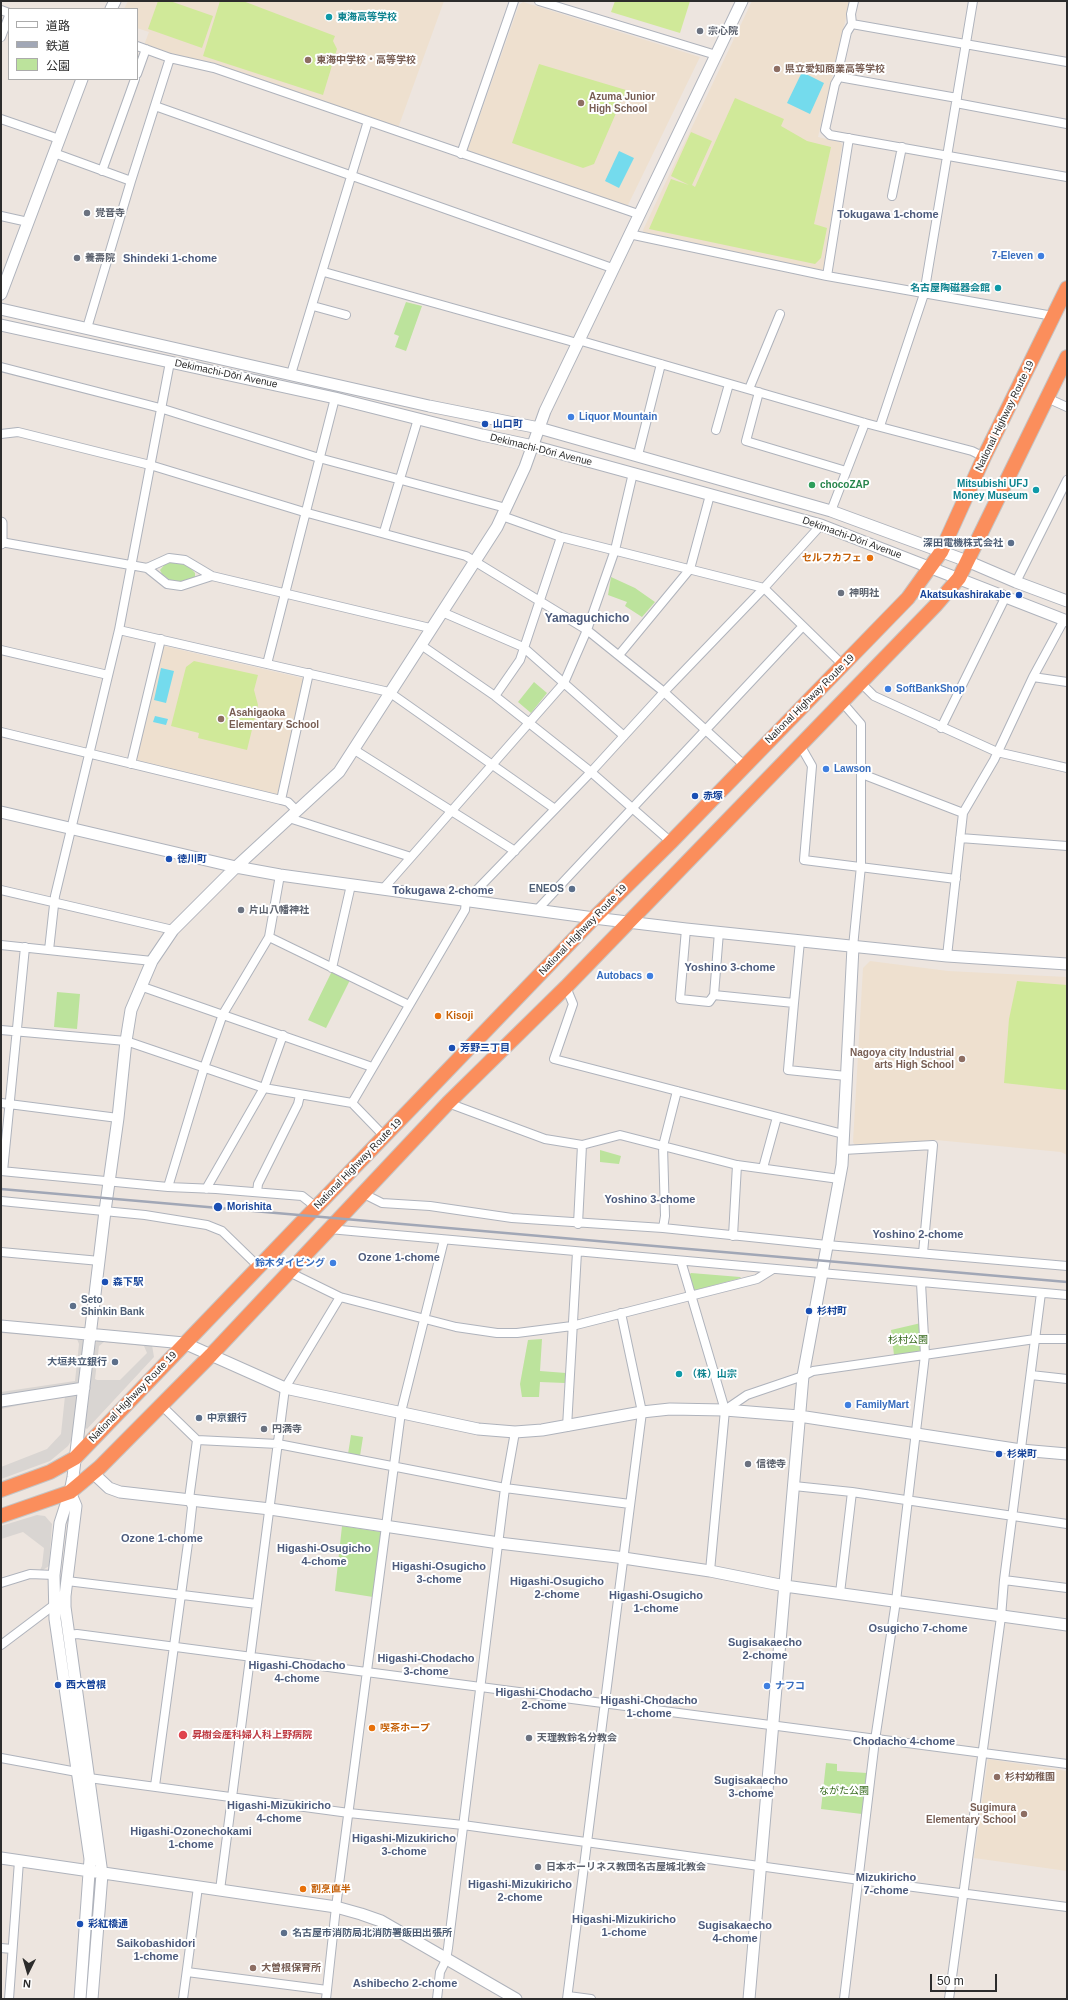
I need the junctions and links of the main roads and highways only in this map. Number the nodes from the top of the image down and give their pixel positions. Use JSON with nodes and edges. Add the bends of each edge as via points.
{"nodes":[{"id":1,"x":1067,"y":288,"type":"edge"},
{"id":2,"x":1067,"y":357,"type":"edge"},
{"id":3,"x":1,"y":1490,"type":"edge"},
{"id":4,"x":1,"y":1516,"type":"edge"}],
"edges":[{"from":1,"to":3,"type":"highway","name":"National Highway Route 19","via":[[984,457],[941,552],[908,598],[594,918],[75,1458],[50,1472]]},
{"from":2,"to":4,"type":"highway","via":[[959,578],[935,606],[630,922],[448,1103],[211,1354],[93,1473],[70,1492]]}]}
